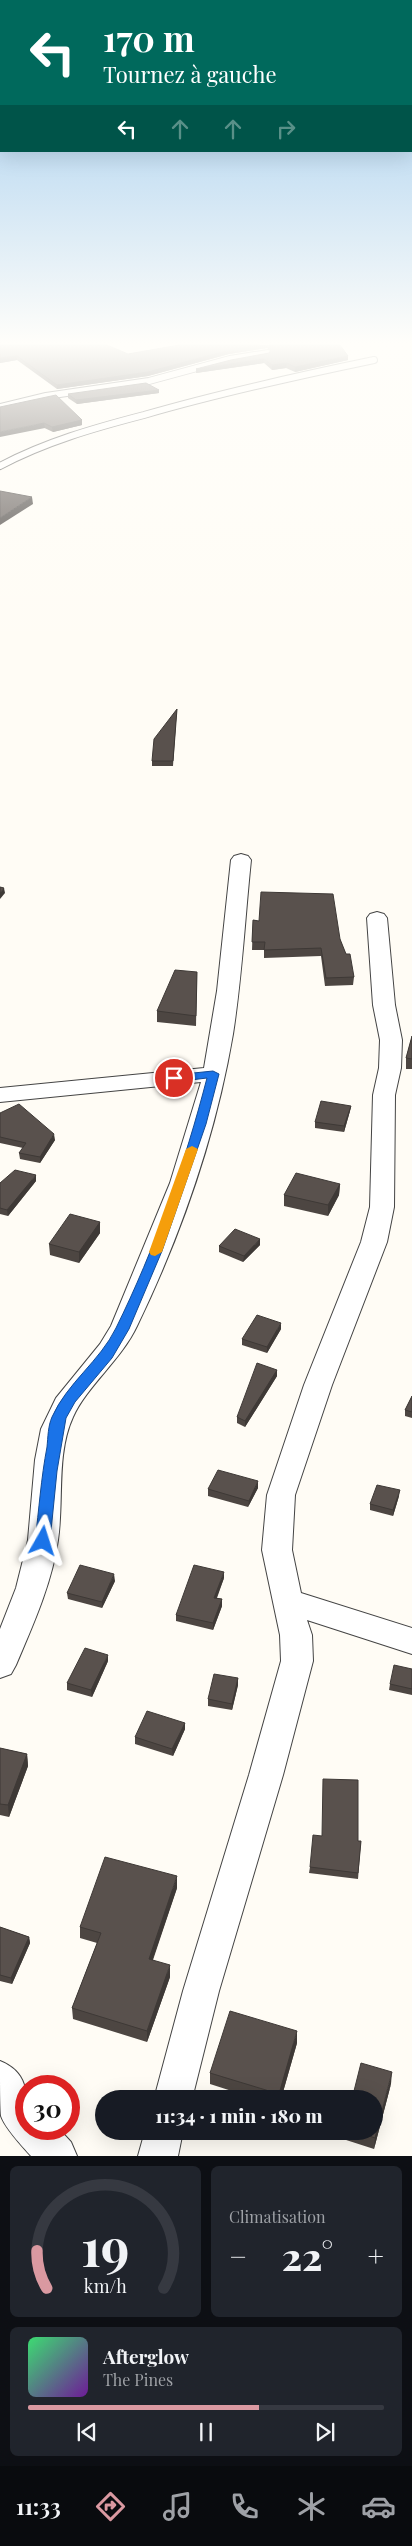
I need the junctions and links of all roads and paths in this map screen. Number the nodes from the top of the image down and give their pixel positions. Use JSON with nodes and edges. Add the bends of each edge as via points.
{"nodes":[{"id":1,"x":43,"y":446,"type":"edge"},
{"id":2,"x":0,"y":466,"type":"edge"},
{"id":3,"x":241,"y":860,"type":"dead end"},
{"id":4,"x":377,"y":918,"type":"dead end"},
{"id":5,"x":213,"y":1074,"type":"junction"},
{"id":6,"x":0,"y":1095,"type":"edge"},
{"id":7,"x":286,"y":1601,"type":"junction"},
{"id":8,"x":412,"y":1641,"type":"edge"},
{"id":9,"x":2,"y":1656,"type":"edge"},
{"id":10,"x":0,"y":2080,"type":"edge"},
{"id":11,"x":175,"y":2090,"type":"edge"},
{"id":12,"x":15,"y":2104,"type":"edge"},
{"id":13,"x":43,"y":2140,"type":"edge"},
{"id":14,"x":162,"y":2140,"type":"edge"},
{"id":15,"x":57,"y":2156,"type":"edge"},
{"id":16,"x":158,"y":2156,"type":"edge"}],
"edges":[{"from":1,"to":2,"type":"lane"},
{"from":3,"to":5,"type":"street","via":[[222,1033]]},
{"from":4,"to":7,"type":"street","via":[[384,1005],[391,1040],[390,1068],[384,1094],[382,1207],[374,1242],[318,1385],[281,1495],[277,1550]]},
{"from":5,"to":6,"type":"street"},
{"from":5,"to":9,"type":"street","via":[[201,1124],[159,1242],[122,1329],[58,1418],[43,1541],[30,1587]]},
{"from":7,"to":8,"type":"street"},
{"from":7,"to":11,"type":"street","via":[[296,1634],[297,1662]]},
{"from":10,"to":12,"type":"street"},
{"from":13,"to":15,"type":"street"},
{"from":14,"to":16,"type":"street"}]}
